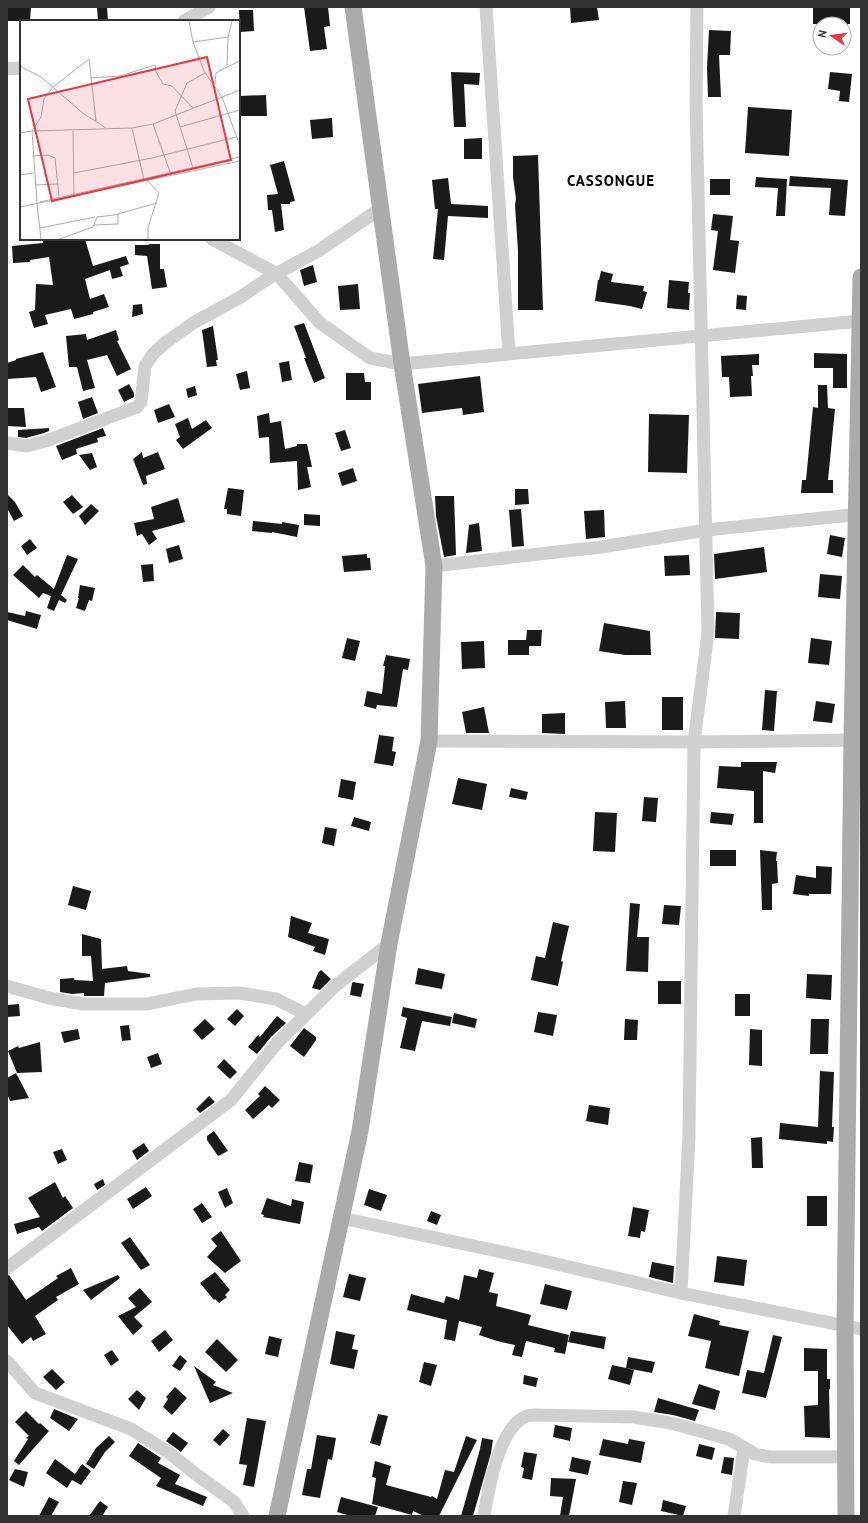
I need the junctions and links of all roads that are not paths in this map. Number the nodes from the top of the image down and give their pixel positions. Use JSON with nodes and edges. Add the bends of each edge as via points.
{"nodes":[{"id":1,"x":210,"y":7,"type":"edge"},
{"id":2,"x":353,"y":7,"type":"edge"},
{"id":3,"x":486,"y":7,"type":"edge"},
{"id":4,"x":697,"y":7,"type":"edge"},
{"id":5,"x":186,"y":20,"type":"edge"},
{"id":6,"x":20,"y":68,"type":"edge"},
{"id":7,"x":7,"y":69,"type":"edge"},
{"id":8,"x":380,"y":209,"type":"junction"},
{"id":9,"x":214,"y":240,"type":"edge"},
{"id":10,"x":277,"y":274,"type":"junction"},
{"id":11,"x":861,"y":277,"type":"edge"},
{"id":12,"x":861,"y":321,"type":"edge"},
{"id":13,"x":701,"y":335,"type":"junction"},
{"id":14,"x":509,"y":353,"type":"junction"},
{"id":15,"x":402,"y":364,"type":"junction"},
{"id":16,"x":7,"y":443,"type":"edge"},
{"id":17,"x":859,"y":514,"type":"edge"},
{"id":18,"x":707,"y":530,"type":"junction"},
{"id":19,"x":434,"y":566,"type":"junction"},
{"id":20,"x":857,"y":740,"type":"edge"},
{"id":21,"x":429,"y":741,"type":"junction"},
{"id":22,"x":694,"y":742,"type":"junction"},
{"id":23,"x":389,"y":944,"type":"junction"},
{"id":24,"x":7,"y":986,"type":"edge"},
{"id":25,"x":306,"y":1014,"type":"junction"},
{"id":26,"x":341,"y":1218,"type":"junction"},
{"id":27,"x":7,"y":1268,"type":"edge"},
{"id":28,"x":681,"y":1293,"type":"junction"},
{"id":29,"x":853,"y":1327,"type":"edge"},
{"id":30,"x":7,"y":1360,"type":"edge"},
{"id":31,"x":744,"y":1448,"type":"junction"},
{"id":32,"x":845,"y":1457,"type":"junction"},
{"id":33,"x":243,"y":1516,"type":"edge"},
{"id":34,"x":277,"y":1516,"type":"edge"},
{"id":35,"x":484,"y":1516,"type":"edge"},
{"id":36,"x":734,"y":1516,"type":"edge"},
{"id":37,"x":846,"y":1516,"type":"edge"}],
"edges":[{"from":1,"to":5,"type":"street"},
{"from":2,"to":8,"type":"main road"},
{"from":3,"to":14,"type":"street"},
{"from":4,"to":13,"type":"street","via":[[696,103]]},
{"from":6,"to":7,"type":"street"},
{"from":8,"to":10,"type":"street","via":[[318,251]]},
{"from":8,"to":15,"type":"main road"},
{"from":9,"to":10,"type":"street"},
{"from":10,"to":15,"type":"street","via":[[320,323],[370,358]]},
{"from":10,"to":16,"type":"street","via":[[193,323],[153,354],[145,366],[141,402],[136,406],[46,441],[26,446]]},
{"from":11,"to":12,"type":"main road"},
{"from":12,"to":13,"type":"street"},
{"from":12,"to":17,"type":"main road"},
{"from":13,"to":14,"type":"street"},
{"from":13,"to":18,"type":"street"},
{"from":14,"to":15,"type":"street"},
{"from":15,"to":19,"type":"main road"},
{"from":17,"to":18,"type":"street"},
{"from":17,"to":20,"type":"main road"},
{"from":18,"to":19,"type":"street","via":[[601,547]]},
{"from":18,"to":22,"type":"street","via":[[708,632]]},
{"from":19,"to":21,"type":"main road"},
{"from":20,"to":22,"type":"street"},
{"from":20,"to":29,"type":"main road"},
{"from":21,"to":22,"type":"street"},
{"from":21,"to":23,"type":"main road"},
{"from":22,"to":28,"type":"street","via":[[689,1135]]},
{"from":23,"to":25,"type":"street","via":[[335,986]]},
{"from":23,"to":26,"type":"main road","via":[[360,1131]]},
{"from":24,"to":25,"type":"street","via":[[83,1004],[147,1004],[196,994],[239,993],[276,999]]},
{"from":25,"to":27,"type":"street","via":[[277,1043],[231,1100]]},
{"from":26,"to":28,"type":"street"},
{"from":26,"to":34,"type":"main road"},
{"from":28,"to":29,"type":"street"},
{"from":29,"to":32,"type":"main road"},
{"from":30,"to":33,"type":"street","via":[[35,1393],[131,1429],[168,1452],[234,1502]]},
{"from":31,"to":32,"type":"street","via":[[755,1454],[770,1457]]},
{"from":31,"to":35,"type":"street","via":[[729,1439],[645,1418],[527,1416],[513,1427],[499,1453]]},
{"from":31,"to":36,"type":"street"},
{"from":32,"to":37,"type":"main road"}]}
